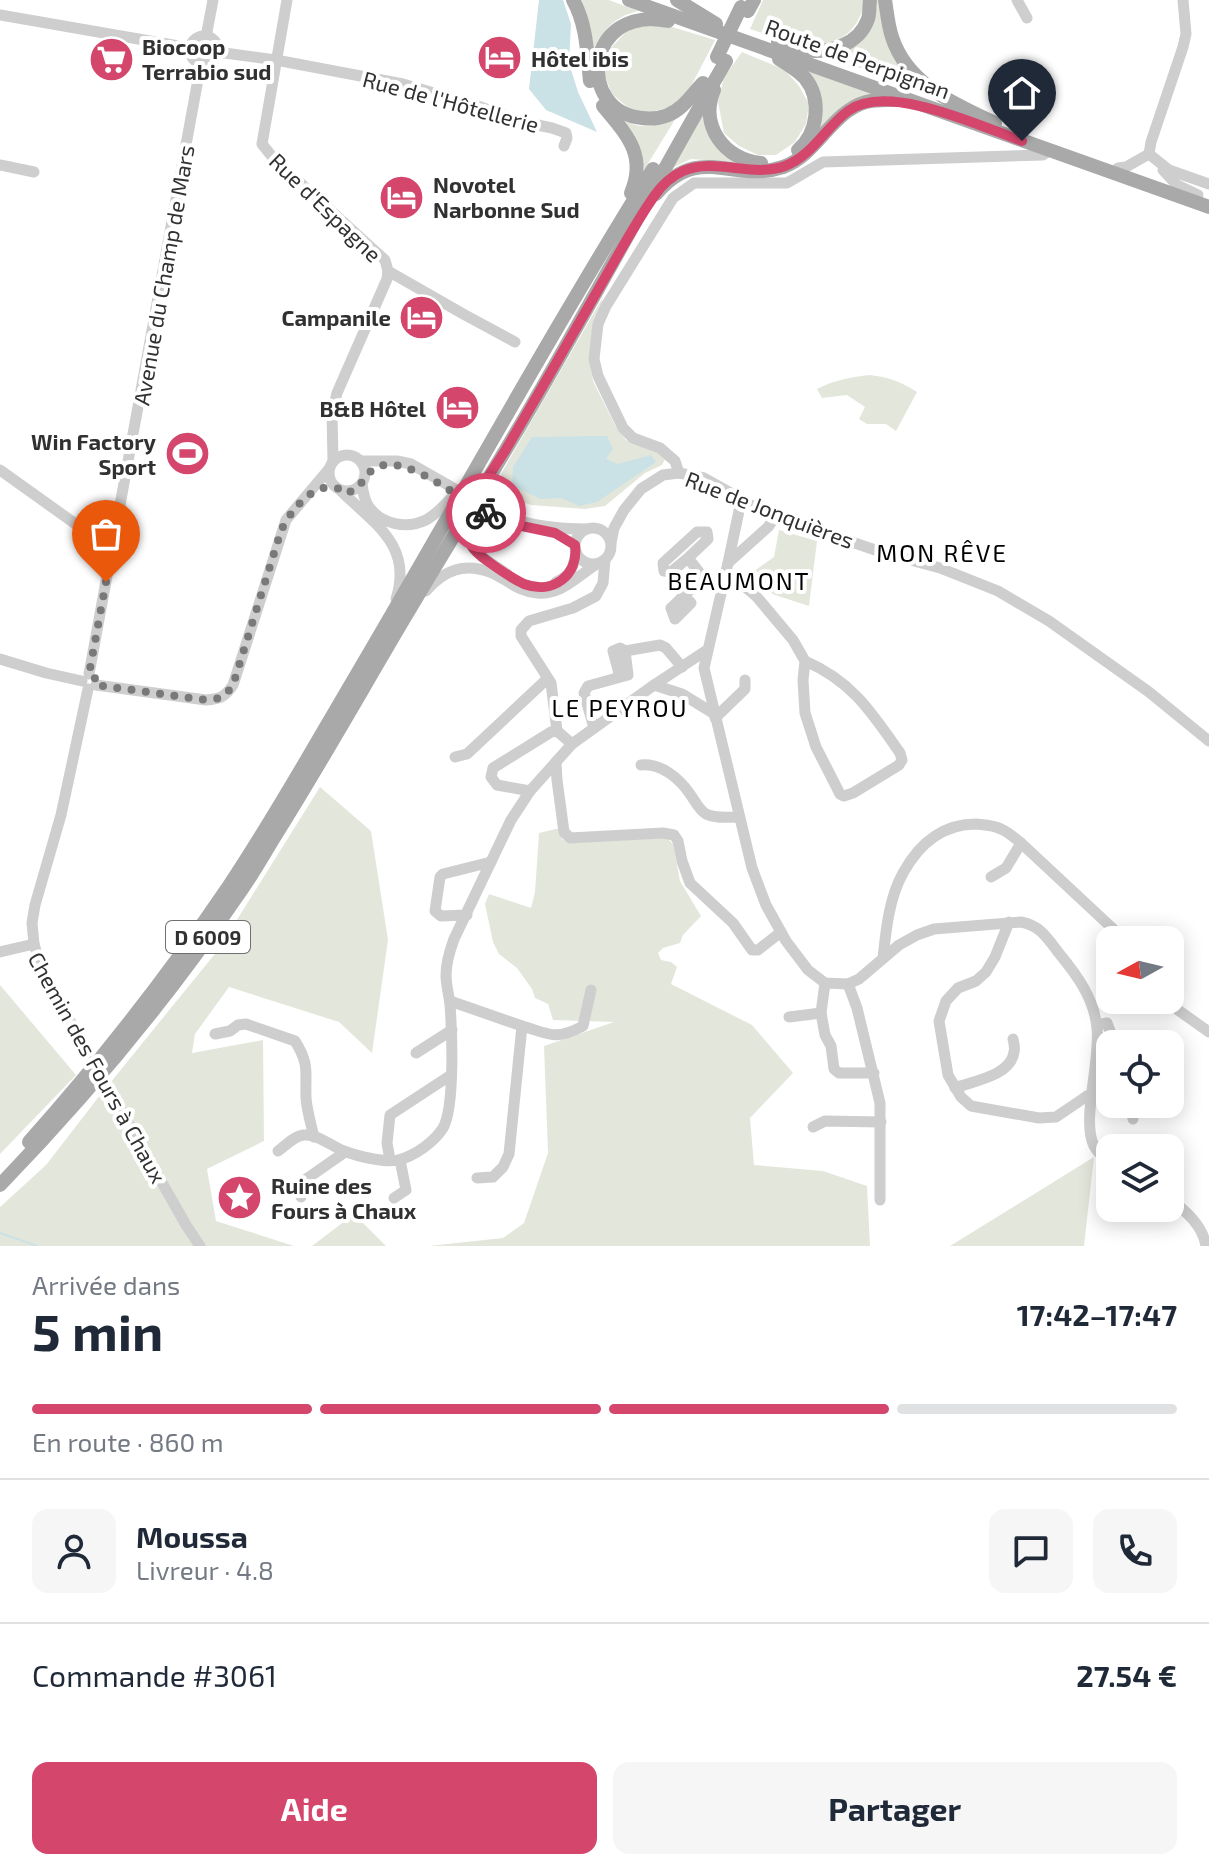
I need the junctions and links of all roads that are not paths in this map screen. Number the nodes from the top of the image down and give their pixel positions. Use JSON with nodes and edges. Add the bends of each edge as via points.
{"nodes":[{"id":1,"x":213,"y":0,"type":"edge"},
{"id":2,"x":287,"y":0,"type":"edge"},
{"id":3,"x":573,"y":0,"type":"edge"},
{"id":4,"x":629,"y":0,"type":"edge"},
{"id":5,"x":649,"y":0,"type":"edge"},
{"id":6,"x":677,"y":0,"type":"edge"},
{"id":7,"x":870,"y":0,"type":"edge"},
{"id":8,"x":885,"y":0,"type":"edge"},
{"id":9,"x":1017,"y":0,"type":"edge"},
{"id":10,"x":1183,"y":0,"type":"edge"},
{"id":11,"x":747,"y":5,"type":"edge"},
{"id":12,"x":0,"y":15,"type":"edge"},
{"id":13,"x":1027,"y":18,"type":"dead end"},
{"id":14,"x":718,"y":29,"type":"junction"},
{"id":15,"x":206,"y":37,"type":"junction"},
{"id":16,"x":744,"y":38,"type":"junction"},
{"id":17,"x":190,"y":48,"type":"junction"},
{"id":18,"x":217,"y":52,"type":"junction"},
{"id":19,"x":721,"y":59,"type":"junction"},
{"id":20,"x":276,"y":60,"type":"junction"},
{"id":21,"x":201,"y":63,"type":"junction"},
{"id":22,"x":703,"y":83,"type":"junction"},
{"id":23,"x":940,"y":112,"type":"junction"},
{"id":24,"x":1021,"y":134,"type":"junction"},
{"id":25,"x":564,"y":146,"type":"dead end"},
{"id":26,"x":1049,"y":151,"type":"junction"},
{"id":27,"x":1149,"y":154,"type":"junction"},
{"id":28,"x":0,"y":165,"type":"edge"},
{"id":29,"x":1118,"y":168,"type":"junction"},
{"id":30,"x":34,"y":172,"type":"dead end"},
{"id":31,"x":1209,"y":184,"type":"edge"},
{"id":32,"x":1203,"y":197,"type":"edge"},
{"id":33,"x":1209,"y":207,"type":"edge"},
{"id":34,"x":634,"y":227,"type":"junction"},
{"id":35,"x":606,"y":245,"type":"junction"},
{"id":36,"x":388,"y":271,"type":"junction"},
{"id":37,"x":515,"y":342,"type":"dead end"},
{"id":38,"x":332,"y":428,"type":"junction"},
{"id":39,"x":347,"y":455,"type":"junction"},
{"id":40,"x":361,"y":461,"type":"junction"},
{"id":41,"x":331,"y":465,"type":"junction"},
{"id":42,"x":478,"y":465,"type":"junction"},
{"id":43,"x":0,"y":470,"type":"edge"},
{"id":44,"x":679,"y":473,"type":"junction"},
{"id":45,"x":363,"y":480,"type":"junction"},
{"id":46,"x":446,"y":487,"type":"junction"},
{"id":47,"x":338,"y":489,"type":"junction"},
{"id":48,"x":480,"y":491,"type":"junction"},
{"id":49,"x":739,"y":500,"type":"junction"},
{"id":50,"x":299,"y":503,"type":"junction"},
{"id":51,"x":485,"y":510,"type":"junction"},
{"id":52,"x":624,"y":510,"type":"junction"},
{"id":53,"x":776,"y":516,"type":"junction"},
{"id":54,"x":116,"y":527,"type":"junction"},
{"id":55,"x":590,"y":528,"type":"junction"},
{"id":56,"x":611,"y":543,"type":"junction"},
{"id":57,"x":576,"y":548,"type":"junction"},
{"id":58,"x":688,"y":558,"type":"dead end"},
{"id":59,"x":601,"y":562,"type":"junction"},
{"id":60,"x":728,"y":563,"type":"junction"},
{"id":61,"x":706,"y":581,"type":"junction"},
{"id":62,"x":724,"y":582,"type":"junction"},
{"id":63,"x":684,"y":596,"type":"dead end"},
{"id":64,"x":409,"y":609,"type":"junction"},
{"id":65,"x":390,"y":619,"type":"junction"},
{"id":66,"x":707,"y":650,"type":"junction"},
{"id":67,"x":0,"y":659,"type":"edge"},
{"id":68,"x":805,"y":661,"type":"junction"},
{"id":69,"x":682,"y":667,"type":"junction"},
{"id":70,"x":547,"y":679,"type":"junction"},
{"id":71,"x":745,"y":680,"type":"dead end"},
{"id":72,"x":89,"y":682,"type":"junction"},
{"id":73,"x":654,"y":685,"type":"junction"},
{"id":74,"x":714,"y":715,"type":"junction"},
{"id":75,"x":594,"y":728,"type":"junction"},
{"id":76,"x":557,"y":731,"type":"junction"},
{"id":77,"x":1209,"y":741,"type":"edge"},
{"id":78,"x":572,"y":744,"type":"junction"},
{"id":79,"x":455,"y":757,"type":"dead end"},
{"id":80,"x":556,"y":762,"type":"junction"},
{"id":81,"x":641,"y":765,"type":"dead end"},
{"id":82,"x":530,"y":791,"type":"junction"},
{"id":83,"x":739,"y":817,"type":"junction"},
{"id":84,"x":1021,"y":843,"type":"junction"},
{"id":85,"x":491,"y":862,"type":"junction"},
{"id":86,"x":991,"y":877,"type":"dead end"},
{"id":87,"x":467,"y":915,"type":"junction"},
{"id":88,"x":1009,"y":922,"type":"junction"},
{"id":89,"x":1110,"y":926,"type":"edge"},
{"id":90,"x":781,"y":932,"type":"junction"},
{"id":91,"x":34,"y":944,"type":"junction"},
{"id":92,"x":0,"y":952,"type":"edge"},
{"id":93,"x":883,"y":958,"type":"junction"},
{"id":94,"x":825,"y":983,"type":"junction"},
{"id":95,"x":848,"y":984,"type":"junction"},
{"id":96,"x":591,"y":990,"type":"dead end"},
{"id":97,"x":450,"y":1001,"type":"junction"},
{"id":98,"x":821,"y":1013,"type":"junction"},
{"id":99,"x":1184,"y":1014,"type":"edge"},
{"id":100,"x":789,"y":1017,"type":"dead end"},
{"id":101,"x":1097,"y":1025,"type":"junction"},
{"id":102,"x":522,"y":1026,"type":"junction"},
{"id":103,"x":452,"y":1030,"type":"junction"},
{"id":104,"x":1110,"y":1030,"type":"edge"},
{"id":105,"x":1207,"y":1031,"type":"edge"},
{"id":106,"x":215,"y":1034,"type":"dead end"},
{"id":107,"x":1013,"y":1039,"type":"dead end"},
{"id":108,"x":416,"y":1053,"type":"dead end"},
{"id":109,"x":874,"y":1073,"type":"junction"},
{"id":110,"x":451,"y":1075,"type":"junction"},
{"id":111,"x":955,"y":1088,"type":"junction"},
{"id":112,"x":1092,"y":1095,"type":"junction"},
{"id":113,"x":881,"y":1122,"type":"junction"},
{"id":114,"x":813,"y":1127,"type":"dead end"},
{"id":115,"x":314,"y":1137,"type":"junction"},
{"id":116,"x":1096,"y":1148,"type":"edge"},
{"id":117,"x":278,"y":1151,"type":"dead end"},
{"id":118,"x":345,"y":1152,"type":"junction"},
{"id":119,"x":395,"y":1160,"type":"junction"},
{"id":120,"x":0,"y":1174,"type":"edge"},
{"id":121,"x":477,"y":1178,"type":"dead end"},
{"id":122,"x":0,"y":1185,"type":"edge"},
{"id":123,"x":301,"y":1197,"type":"dead end"},
{"id":124,"x":394,"y":1198,"type":"dead end"},
{"id":125,"x":880,"y":1200,"type":"dead end"},
{"id":126,"x":1184,"y":1211,"type":"edge"},
{"id":127,"x":200,"y":1246,"type":"edge"},
{"id":128,"x":1206,"y":1246,"type":"edge"}],
"edges":[{"from":1,"to":15,"type":"street"},
{"from":2,"to":20,"type":"street","name":"Rue d'Espagne"},
{"from":3,"to":35,"type":"main road","via":[[585,33],[590,81],[638,161],[637,179]]},
{"from":4,"to":14,"type":"main road"},
{"from":5,"to":14,"type":"main road"},
{"from":6,"to":14,"type":"main road"},
{"from":7,"to":16,"type":"main road","via":[[869,18],[847,45],[804,51]]},
{"from":8,"to":24,"type":"main road","via":[[892,39],[927,87]]},
{"from":9,"to":13,"type":"street"},
{"from":10,"to":27,"type":"street","via":[[1186,34]]},
{"from":11,"to":19,"type":"main road","number":"D 6009","bridge":true},
{"from":12,"to":17,"type":"street"},
{"from":14,"to":16,"type":"main road","name":"Route de Perpignan"},
{"from":14,"to":22,"type":"main road","via":[[654,18],[633,21],[620,26],[601,50],[597,72],[602,89],[613,107],[637,118],[661,118],[682,107]]},
{"from":15,"to":17,"type":"street","via":[[195,39]]},
{"from":15,"to":18,"type":"street"},
{"from":16,"to":19,"type":"main road","via":[[808,81],[815,116],[803,146],[776,162],[759,164],[728,150],[710,121]]},
{"from":16,"to":23,"type":"main road","name":"Route de Perpignan"},
{"from":16,"to":24,"type":"main road","name":"Route de Perpignan"},
{"from":17,"to":21,"type":"street","via":[[193,59]]},
{"from":18,"to":20,"type":"street"},
{"from":18,"to":21,"type":"street","via":[[213,61]]},
{"from":19,"to":22,"type":"main road","number":"D 6009"},
{"from":19,"to":34,"type":"main road","number":"D 6009"},
{"from":20,"to":25,"type":"street","name":"Rue de l'Hôtellerie","via":[[403,84],[552,128],[566,133]]},
{"from":20,"to":36,"type":"street","name":"Rue d'Espagne","via":[[262,144],[385,260]]},
{"from":21,"to":54,"type":"street","name":"Avenue du Champ de Mars"},
{"from":22,"to":35,"type":"main road","number":"D 6009"},
{"from":23,"to":26,"type":"main road","name":"Route de Perpignan"},
{"from":23,"to":34,"type":"main road","via":[[896,100],[868,101],[783,167],[680,172],[656,194]]},
{"from":24,"to":29,"type":"main road","name":"Route de Perpignan"},
{"from":26,"to":33,"type":"main road","name":"Route de Perpignan"},
{"from":26,"to":44,"type":"street","via":[[823,162],[787,183],[694,183],[673,198],[606,306],[594,359],[623,428],[633,438],[660,448],[675,461]]},
{"from":27,"to":29,"type":"street"},
{"from":27,"to":31,"type":"street","via":[[1169,170]]},
{"from":27,"to":32,"type":"street","via":[[1177,185]]},
{"from":28,"to":30,"type":"street"},
{"from":29,"to":32,"type":"main road","name":"Route de Perpignan"},
{"from":34,"to":48,"type":"main road","number":"D 6009"},
{"from":35,"to":42,"type":"main road","number":"D 6009"},
{"from":36,"to":37,"type":"street","name":"Rue d'Espagne"},
{"from":36,"to":38,"type":"street","via":[[337,393]]},
{"from":38,"to":39,"type":"street"},
{"from":38,"to":41,"type":"street"},
{"from":39,"to":40,"type":"street"},
{"from":39,"to":41,"type":"street"},
{"from":40,"to":45,"type":"street"},
{"from":40,"to":46,"type":"street","via":[[411,464]]},
{"from":41,"to":47,"type":"street","via":[[330,482]]},
{"from":41,"to":50,"type":"street"},
{"from":42,"to":45,"type":"street","via":[[450,501],[413,525],[378,517],[365,498]]},
{"from":42,"to":65,"type":"main road","number":"D 6009"},
{"from":43,"to":54,"type":"street","via":[[77,525]]},
{"from":44,"to":49,"type":"street","name":"Rue de Jonquières","via":[[704,478]]},
{"from":44,"to":52,"type":"street","name":"Rue de Jonquières","via":[[663,475],[641,489]]},
{"from":45,"to":46,"type":"street","via":[[381,465],[397,465]]},
{"from":45,"to":47,"type":"street","via":[[354,490]]},
{"from":46,"to":51,"type":"street","bridge":true},
{"from":47,"to":50,"type":"street","via":[[316,491]]},
{"from":47,"to":65,"type":"street","via":[[398,554],[402,571]]},
{"from":48,"to":57,"type":"street","via":[[470,515],[471,544],[508,575],[527,585],[553,584],[567,578]]},
{"from":48,"to":64,"type":"main road","number":"D 6009"},
{"from":49,"to":53,"type":"street","name":"Rue de Jonquières"},
{"from":49,"to":60,"type":"street"},
{"from":50,"to":72,"type":"street","via":[[281,531],[227,694],[206,700]]},
{"from":51,"to":55,"type":"street","via":[[560,529]]},
{"from":51,"to":57,"type":"street","via":[[507,523],[555,533]]},
{"from":52,"to":55,"type":"street","name":"Rue de Jonquières","via":[[608,523]]},
{"from":52,"to":56,"type":"street","name":"Rue de Jonquières"},
{"from":53,"to":60,"type":"street"},
{"from":53,"to":77,"type":"street","name":"Rue de Jonquières","via":[[998,591],[1149,692]]},
{"from":54,"to":72,"type":"street","name":"Avenue du Champ de Mars"},
{"from":55,"to":56,"type":"street","via":[[603,530]]},
{"from":55,"to":57,"type":"street","via":[[578,536]]},
{"from":56,"to":59,"type":"street"},
{"from":57,"to":59,"type":"street","via":[[582,560]]},
{"from":58,"to":61,"type":"street"},
{"from":59,"to":64,"type":"street","via":[[567,586],[538,593],[521,590],[492,573],[458,569],[444,573]]},
{"from":59,"to":70,"type":"street","via":[[603,583],[596,596],[529,621],[521,630]]},
{"from":60,"to":62,"type":"street"},
{"from":61,"to":62,"type":"street"},
{"from":61,"to":63,"type":"street"},
{"from":62,"to":66,"type":"street"},
{"from":62,"to":68,"type":"street","via":[[743,585],[756,596]]},
{"from":64,"to":122,"type":"main road","number":"D 6009","via":[[237,897],[119,1054]]},
{"from":65,"to":120,"type":"main road","number":"D 6009","via":[[207,918],[137,1014]]},
{"from":66,"to":69,"type":"street"},
{"from":66,"to":74,"type":"street","via":[[704,668]]},
{"from":67,"to":72,"type":"street"},
{"from":68,"to":68,"type":"street","via":[[805,713],[816,747],[844,796],[899,765],[900,753],[846,685]]},
{"from":69,"to":73,"type":"street"},
{"from":69,"to":75,"type":"street","via":[[660,645],[625,651],[628,675],[588,686],[584,693]]},
{"from":70,"to":76,"type":"street"},
{"from":70,"to":79,"type":"street","via":[[467,754]]},
{"from":71,"to":74,"type":"street","via":[[745,689]]},
{"from":72,"to":91,"type":"street","name":"Avenue du Champ de Mars","via":[[61,815],[35,905]]},
{"from":73,"to":74,"type":"street","via":[[682,694]]},
{"from":73,"to":75,"type":"street"},
{"from":74,"to":83,"type":"street"},
{"from":75,"to":78,"type":"street"},
{"from":76,"to":78,"type":"street"},
{"from":76,"to":82,"type":"street","via":[[493,768],[491,777],[497,785]]},
{"from":78,"to":80,"type":"street"},
{"from":80,"to":82,"type":"street"},
{"from":80,"to":90,"type":"street","via":[[564,832],[570,838],[674,835],[690,883],[733,923],[752,950]]},
{"from":81,"to":83,"type":"street","via":[[665,770],[708,815]]},
{"from":82,"to":85,"type":"street"},
{"from":83,"to":90,"type":"street","via":[[752,868]]},
{"from":84,"to":86,"type":"street","via":[[1006,868]]},
{"from":84,"to":89,"type":"street"},
{"from":84,"to":93,"type":"street","via":[[1003,829],[964,824],[945,829],[921,847],[902,874],[888,914]]},
{"from":85,"to":87,"type":"street"},
{"from":85,"to":87,"type":"street","via":[[440,877],[435,911],[441,916]]},
{"from":87,"to":97,"type":"street","via":[[448,957]]},
{"from":88,"to":93,"type":"street","via":[[934,929]]},
{"from":88,"to":101,"type":"street","via":[[1031,924],[1043,932],[1078,976]]},
{"from":88,"to":111,"type":"street","via":[[986,972],[958,988],[939,1021]]},
{"from":90,"to":94,"type":"street","via":[[808,970]]},
{"from":91,"to":92,"type":"street","name":"Chemin des Fours à Chaux"},
{"from":91,"to":127,"type":"street","name":"Chemin des Fours à Chaux","bridge":true,"via":[[42,970]]},
{"from":93,"to":95,"type":"street"},
{"from":94,"to":95,"type":"street"},
{"from":94,"to":98,"type":"street"},
{"from":95,"to":109,"type":"street"},
{"from":96,"to":102,"type":"street","via":[[583,1026],[557,1036]]},
{"from":97,"to":102,"type":"street"},
{"from":97,"to":103,"type":"street"},
{"from":98,"to":100,"type":"street"},
{"from":98,"to":109,"type":"street","via":[[834,1069]]},
{"from":99,"to":105,"type":"street"},
{"from":101,"to":104,"type":"street","via":[[1107,1023]]},
{"from":101,"to":112,"type":"street"},
{"from":102,"to":121,"type":"street","via":[[509,1154],[493,1177]]},
{"from":103,"to":108,"type":"street"},
{"from":103,"to":110,"type":"street"},
{"from":106,"to":115,"type":"street","via":[[246,1024],[295,1041],[307,1063]]},
{"from":107,"to":111,"type":"street","via":[[1014,1054],[1001,1071]]},
{"from":109,"to":113,"type":"street"},
{"from":110,"to":119,"type":"street","via":[[444,1127],[417,1152]]},
{"from":110,"to":119,"type":"street","via":[[390,1115],[387,1143]]},
{"from":111,"to":112,"type":"street","via":[[971,1106],[1048,1119]]},
{"from":112,"to":116,"type":"street","via":[[1089,1127]]},
{"from":113,"to":114,"type":"street","via":[[825,1121]]},
{"from":113,"to":125,"type":"street"},
{"from":115,"to":117,"type":"street","via":[[297,1137]]},
{"from":115,"to":118,"type":"street"},
{"from":118,"to":119,"type":"street"},
{"from":118,"to":123,"type":"street","via":[[302,1182]]},
{"from":119,"to":124,"type":"street","via":[[406,1190]]},
{"from":126,"to":128,"type":"street","via":[[1204,1235]]}]}
